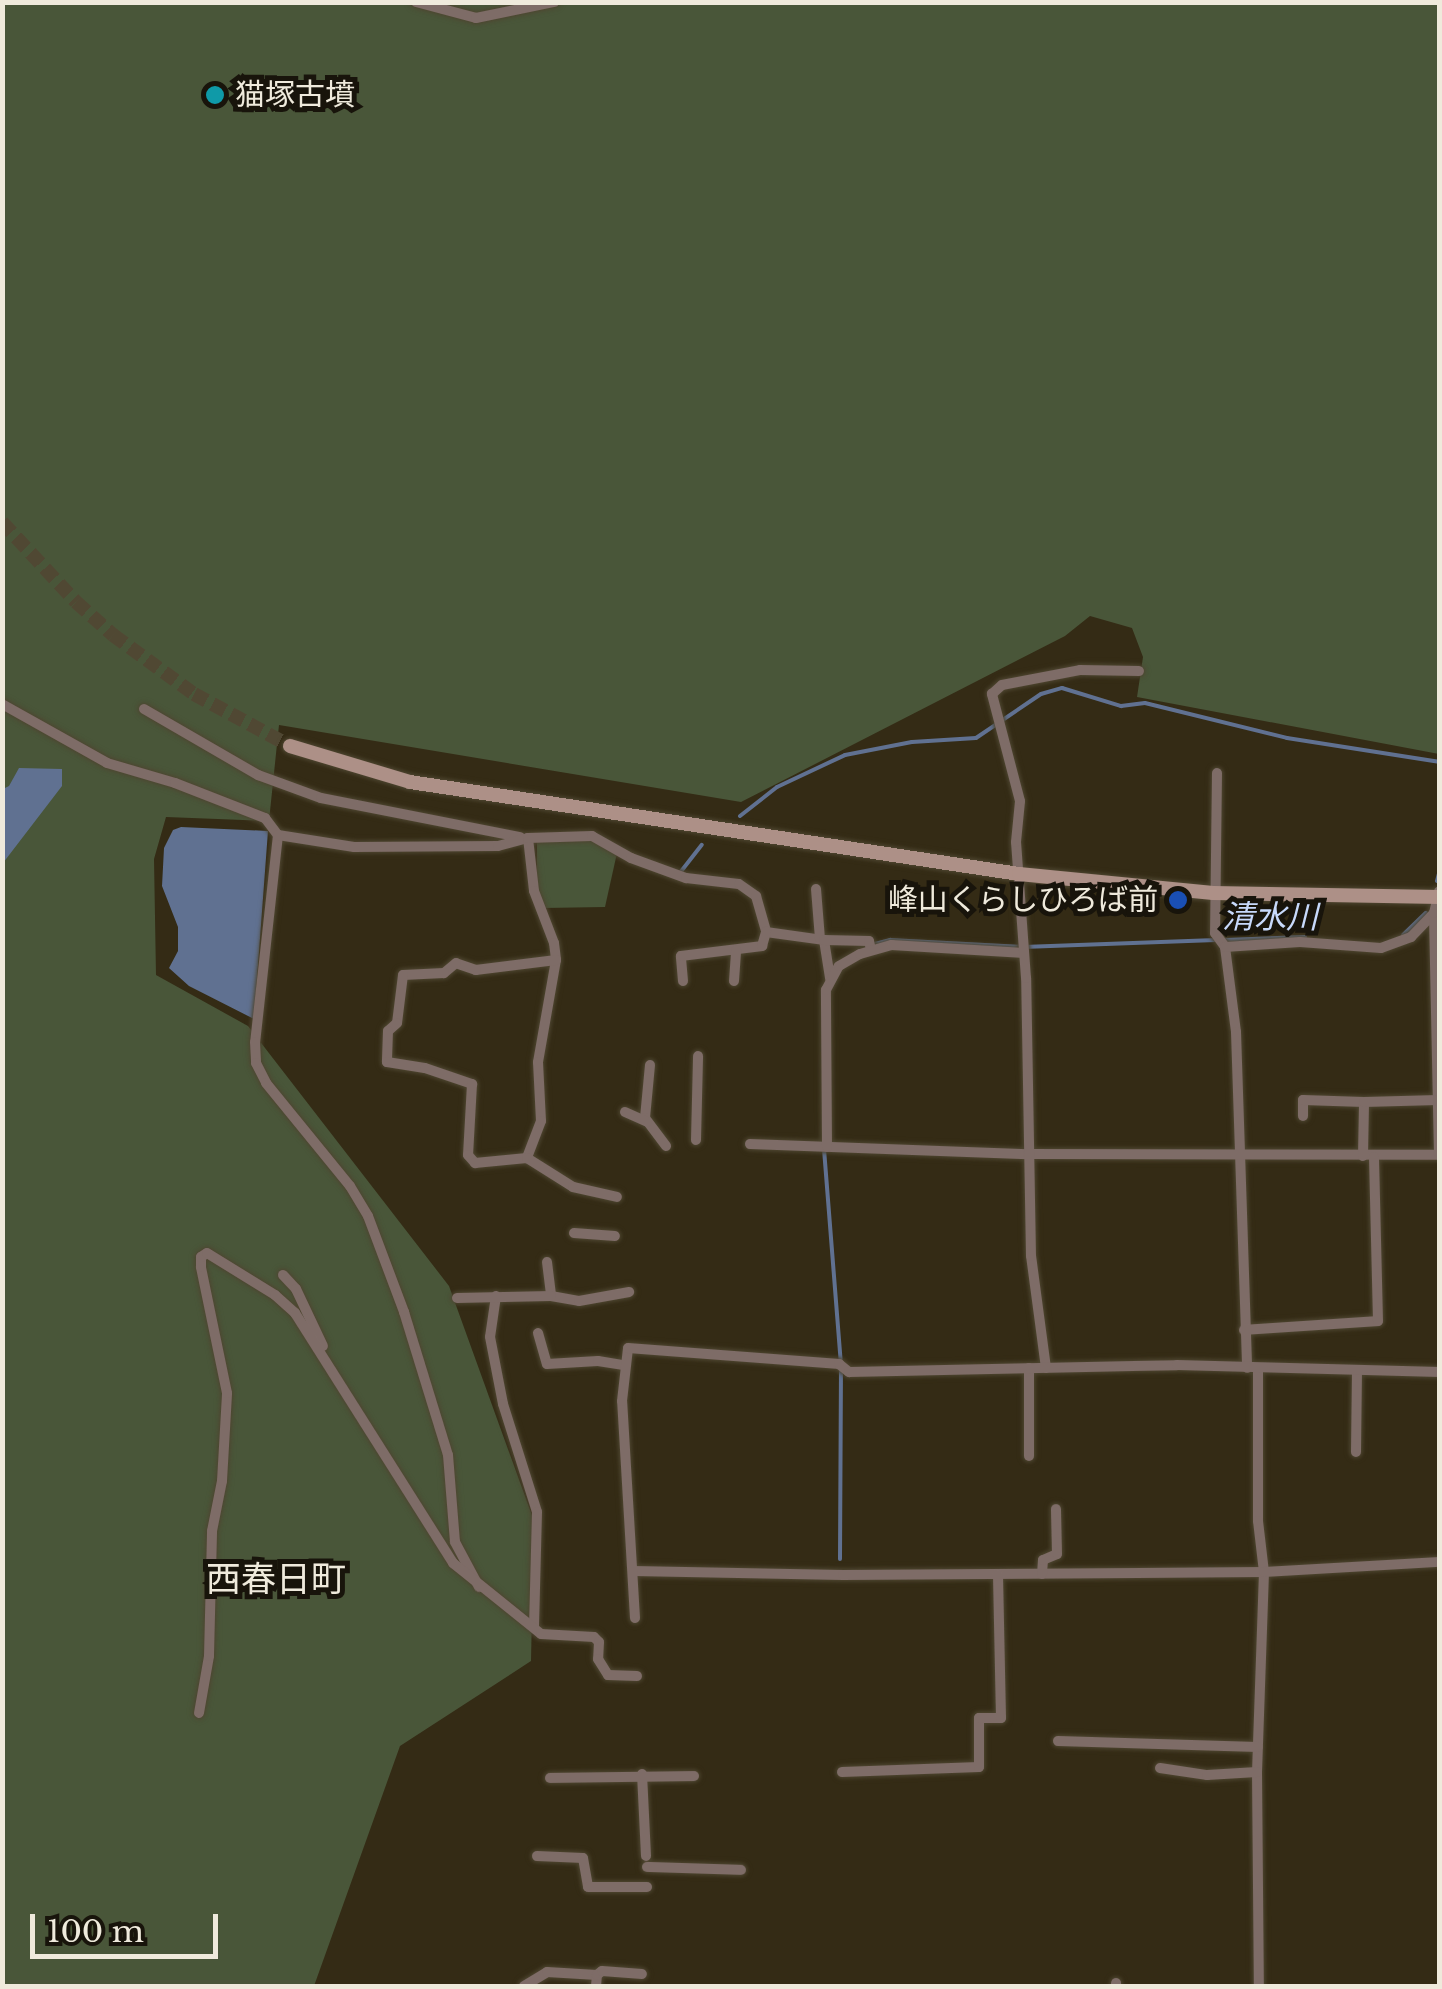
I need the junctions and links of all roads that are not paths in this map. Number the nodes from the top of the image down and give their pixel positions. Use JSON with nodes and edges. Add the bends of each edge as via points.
{"nodes":[{"id":1,"x":416,"y":2,"type":"edge"},
{"id":2,"x":554,"y":2,"type":"edge"},
{"id":3,"x":1138,"y":671,"type":"dead end"},
{"id":4,"x":2,"y":704,"type":"edge"},
{"id":5,"x":144,"y":709,"type":"dead end"},
{"id":6,"x":290,"y":746,"type":"tunnel mouth"},
{"id":7,"x":1217,"y":773,"type":"dead end"},
{"id":8,"x":278,"y":835,"type":"junction"},
{"id":9,"x":524,"y":838,"type":"junction"},
{"id":10,"x":1018,"y":874,"type":"junction"},
{"id":11,"x":816,"y":889,"type":"dead end"},
{"id":12,"x":1214,"y":894,"type":"junction"},
{"id":13,"x":1439,"y":895,"type":"edge"},
{"id":14,"x":1434,"y":913,"type":"junction"},
{"id":15,"x":766,"y":932,"type":"junction"},
{"id":16,"x":822,"y":939,"type":"junction"},
{"id":17,"x":870,"y":945,"type":"junction"},
{"id":18,"x":1225,"y":945,"type":"junction"},
{"id":19,"x":736,"y":950,"type":"junction"},
{"id":20,"x":1024,"y":953,"type":"junction"},
{"id":21,"x":556,"y":960,"type":"junction"},
{"id":22,"x":828,"y":975,"type":"junction"},
{"id":23,"x":683,"y":981,"type":"dead end"},
{"id":24,"x":734,"y":981,"type":"dead end"},
{"id":25,"x":698,"y":1056,"type":"dead end"},
{"id":26,"x":650,"y":1065,"type":"dead end"},
{"id":27,"x":1438,"y":1100,"type":"edge"},
{"id":28,"x":1364,"y":1102,"type":"junction"},
{"id":29,"x":625,"y":1112,"type":"dead end"},
{"id":30,"x":1303,"y":1116,"type":"dead end"},
{"id":31,"x":648,"y":1122,"type":"junction"},
{"id":32,"x":696,"y":1140,"type":"dead end"},
{"id":33,"x":750,"y":1144,"type":"dead end"},
{"id":34,"x":666,"y":1146,"type":"dead end"},
{"id":35,"x":826,"y":1148,"type":"junction"},
{"id":36,"x":1028,"y":1154,"type":"junction"},
{"id":37,"x":1439,"y":1155,"type":"edge"},
{"id":38,"x":1243,"y":1156,"type":"junction"},
{"id":39,"x":1368,"y":1156,"type":"junction"},
{"id":40,"x":526,"y":1158,"type":"junction"},
{"id":41,"x":616,"y":1197,"type":"dead end"},
{"id":42,"x":574,"y":1233,"type":"dead end"},
{"id":43,"x":616,"y":1236,"type":"dead end"},
{"id":44,"x":546,"y":1262,"type":"dead end"},
{"id":45,"x":283,"y":1275,"type":"dead end"},
{"id":46,"x":629,"y":1292,"type":"dead end"},
{"id":47,"x":496,"y":1296,"type":"junction"},
{"id":48,"x":550,"y":1296,"type":"junction"},
{"id":49,"x":457,"y":1298,"type":"dead end"},
{"id":50,"x":1244,"y":1330,"type":"junction"},
{"id":51,"x":538,"y":1333,"type":"dead end"},
{"id":52,"x":624,"y":1365,"type":"junction"},
{"id":53,"x":1029,"y":1368,"type":"junction"},
{"id":54,"x":1046,"y":1368,"type":"junction"},
{"id":55,"x":1253,"y":1369,"type":"junction"},
{"id":56,"x":333,"y":1370,"type":"junction"},
{"id":57,"x":1357,"y":1372,"type":"junction"},
{"id":58,"x":1440,"y":1372,"type":"edge"},
{"id":59,"x":1356,"y":1452,"type":"dead end"},
{"id":60,"x":1029,"y":1456,"type":"dead end"},
{"id":61,"x":1056,"y":1509,"type":"dead end"},
{"id":62,"x":1440,"y":1562,"type":"edge"},
{"id":63,"x":633,"y":1571,"type":"junction"},
{"id":64,"x":1264,"y":1572,"type":"junction"},
{"id":65,"x":998,"y":1574,"type":"junction"},
{"id":66,"x":1042,"y":1574,"type":"junction"},
{"id":67,"x":480,"y":1588,"type":"junction"},
{"id":68,"x":635,"y":1618,"type":"dead end"},
{"id":69,"x":534,"y":1627,"type":"junction"},
{"id":70,"x":637,"y":1676,"type":"dead end"},
{"id":71,"x":199,"y":1713,"type":"dead end"},
{"id":72,"x":1058,"y":1741,"type":"dead end"},
{"id":73,"x":1258,"y":1747,"type":"junction"},
{"id":74,"x":1160,"y":1768,"type":"dead end"},
{"id":75,"x":842,"y":1772,"type":"dead end"},
{"id":76,"x":1257,"y":1772,"type":"junction"},
{"id":77,"x":642,"y":1774,"type":"junction"},
{"id":78,"x":694,"y":1776,"type":"dead end"},
{"id":79,"x":550,"y":1778,"type":"dead end"},
{"id":80,"x":537,"y":1856,"type":"dead end"},
{"id":81,"x":741,"y":1870,"type":"dead end"},
{"id":82,"x":647,"y":1887,"type":"dead end"},
{"id":83,"x":642,"y":1974,"type":"dead end"},
{"id":84,"x":597,"y":1980,"type":"edge"},
{"id":85,"x":524,"y":1986,"type":"edge"},
{"id":86,"x":1259,"y":1986,"type":"edge"}],
"edges":[{"from":1,"to":2,"type":"street","via":[[476,18]]},
{"from":3,"to":10,"type":"street","via":[[1080,670],[1002,685],[992,694],[1020,801]]},
{"from":4,"to":8,"type":"street","via":[[106,764],[175,782],[265,818]]},
{"from":5,"to":9,"type":"street","via":[[240,766],[321,798]]},
{"from":6,"to":10,"type":"street","via":[[410,782]]},
{"from":7,"to":12,"type":"street"},
{"from":8,"to":9,"type":"street","via":[[354,847],[498,846]]},
{"from":8,"to":67,"type":"street","via":[[256,1063],[368,1216],[448,1456],[454,1542]]},
{"from":9,"to":15,"type":"street","via":[[592,836],[686,878],[739,884],[756,896]]},
{"from":9,"to":21,"type":"street"},
{"from":10,"to":12,"type":"street"},
{"from":10,"to":20,"type":"street"},
{"from":11,"to":16,"type":"street"},
{"from":12,"to":13,"type":"street"},
{"from":12,"to":18,"type":"street","via":[[1215,932]]},
{"from":13,"to":14,"type":"street"},
{"from":14,"to":18,"type":"street","via":[[1411,937],[1381,948]]},
{"from":14,"to":27,"type":"street"},
{"from":15,"to":16,"type":"street"},
{"from":15,"to":19,"type":"street","via":[[762,946]]},
{"from":16,"to":17,"type":"street"},
{"from":16,"to":22,"type":"street"},
{"from":17,"to":20,"type":"street"},
{"from":17,"to":22,"type":"street"},
{"from":18,"to":38,"type":"street"},
{"from":19,"to":23,"type":"street","via":[[681,956]]},
{"from":19,"to":24,"type":"street"},
{"from":20,"to":36,"type":"street"},
{"from":21,"to":40,"type":"street","via":[[538,1062],[541,1121]]},
{"from":21,"to":40,"type":"street","via":[[491,970],[456,964],[444,973],[403,975],[396,1023],[388,1030],[387,1062],[472,1084],[468,1156],[475,1163]]},
{"from":22,"to":35,"type":"street"},
{"from":25,"to":32,"type":"street"},
{"from":26,"to":31,"type":"street"},
{"from":27,"to":28,"type":"street"},
{"from":27,"to":37,"type":"street"},
{"from":28,"to":30,"type":"street","via":[[1303,1100]]},
{"from":28,"to":39,"type":"street"},
{"from":29,"to":31,"type":"street"},
{"from":31,"to":34,"type":"street"},
{"from":33,"to":35,"type":"street"},
{"from":35,"to":36,"type":"street"},
{"from":36,"to":38,"type":"street"},
{"from":36,"to":54,"type":"street","via":[[1031,1256]]},
{"from":37,"to":39,"type":"street"},
{"from":38,"to":39,"type":"street"},
{"from":38,"to":50,"type":"street"},
{"from":39,"to":50,"type":"street","via":[[1378,1321]]},
{"from":40,"to":41,"type":"street","via":[[574,1186]]},
{"from":42,"to":43,"type":"street"},
{"from":44,"to":48,"type":"street"},
{"from":45,"to":56,"type":"street","via":[[296,1288]]},
{"from":46,"to":48,"type":"street","via":[[579,1301]]},
{"from":47,"to":48,"type":"street"},
{"from":47,"to":49,"type":"street"},
{"from":47,"to":69,"type":"street","via":[[490,1337],[536,1512]]},
{"from":50,"to":55,"type":"street"},
{"from":51,"to":52,"type":"street","via":[[547,1364]]},
{"from":52,"to":53,"type":"street","via":[[628,1348],[839,1364],[849,1372]]},
{"from":52,"to":63,"type":"street"},
{"from":53,"to":54,"type":"street"},
{"from":53,"to":60,"type":"street"},
{"from":54,"to":55,"type":"street"},
{"from":55,"to":57,"type":"street"},
{"from":55,"to":64,"type":"street"},
{"from":56,"to":67,"type":"street","via":[[442,1551]]},
{"from":56,"to":71,"type":"street","via":[[275,1296],[207,1253],[201,1257],[227,1393]]},
{"from":57,"to":58,"type":"street"},
{"from":57,"to":59,"type":"street"},
{"from":61,"to":66,"type":"street","via":[[1056,1554],[1043,1560]]},
{"from":62,"to":64,"type":"street"},
{"from":63,"to":65,"type":"street"},
{"from":63,"to":68,"type":"street"},
{"from":64,"to":66,"type":"street"},
{"from":64,"to":73,"type":"street"},
{"from":65,"to":66,"type":"street"},
{"from":65,"to":75,"type":"street","via":[[1001,1718],[978,1718],[979,1768]]},
{"from":67,"to":69,"type":"street"},
{"from":69,"to":70,"type":"street","via":[[541,1634],[594,1637],[608,1674]]},
{"from":72,"to":73,"type":"street"},
{"from":73,"to":76,"type":"street"},
{"from":74,"to":76,"type":"street"},
{"from":76,"to":86,"type":"street"},
{"from":77,"to":78,"type":"street"},
{"from":77,"to":79,"type":"street"},
{"from":77,"to":81,"type":"street","via":[[646,1861],[712,1875]]},
{"from":80,"to":82,"type":"street","via":[[583,1858],[588,1887]]},
{"from":83,"to":84,"type":"street","via":[[614,1970]]},
{"from":84,"to":85,"type":"street","via":[[547,1972]]}]}
